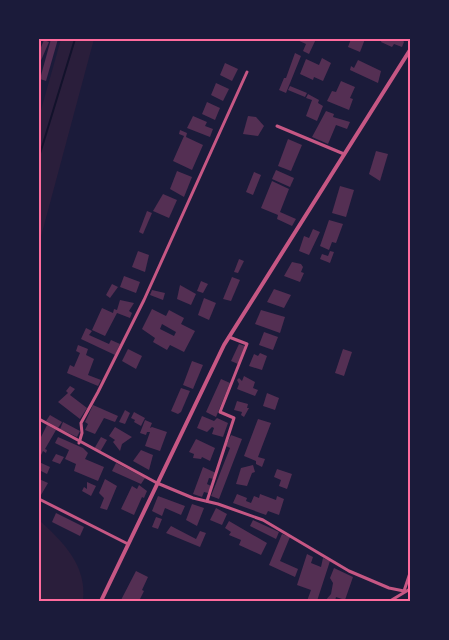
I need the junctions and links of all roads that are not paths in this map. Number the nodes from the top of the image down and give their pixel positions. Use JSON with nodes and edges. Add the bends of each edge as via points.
{"nodes":[{"id":1,"x":410,"y":50,"type":"edge"},
{"id":2,"x":247,"y":72,"type":"dead end"},
{"id":3,"x":277,"y":126,"type":"dead end"},
{"id":4,"x":344,"y":154,"type":"junction"},
{"id":5,"x":229,"y":337,"type":"junction"},
{"id":6,"x":39,"y":419,"type":"edge"},
{"id":7,"x":79,"y":443,"type":"junction"},
{"id":8,"x":157,"y":483,"type":"junction"},
{"id":9,"x":39,"y":499,"type":"edge"},
{"id":10,"x":207,"y":501,"type":"junction"},
{"id":11,"x":128,"y":544,"type":"junction"},
{"id":12,"x":410,"y":573,"type":"edge"},
{"id":13,"x":410,"y":589,"type":"edge"},
{"id":14,"x":404,"y":591,"type":"junction"},
{"id":15,"x":101,"y":601,"type":"edge"},
{"id":16,"x":390,"y":601,"type":"edge"}],
"edges":[{"from":1,"to":4,"type":"street"},
{"from":2,"to":7,"type":"street","via":[[144,300],[80,423]]},
{"from":3,"to":4,"type":"street"},
{"from":4,"to":5,"type":"street"},
{"from":5,"to":8,"type":"street"},
{"from":5,"to":10,"type":"street","via":[[248,344],[220,412],[234,418]]},
{"from":6,"to":7,"type":"street"},
{"from":7,"to":8,"type":"street"},
{"from":8,"to":10,"type":"street"},
{"from":8,"to":11,"type":"street"},
{"from":9,"to":11,"type":"street"},
{"from":10,"to":14,"type":"street","via":[[263,520],[349,571]]},
{"from":11,"to":15,"type":"street"},
{"from":12,"to":14,"type":"street"},
{"from":13,"to":14,"type":"street"},
{"from":14,"to":16,"type":"street"}]}
